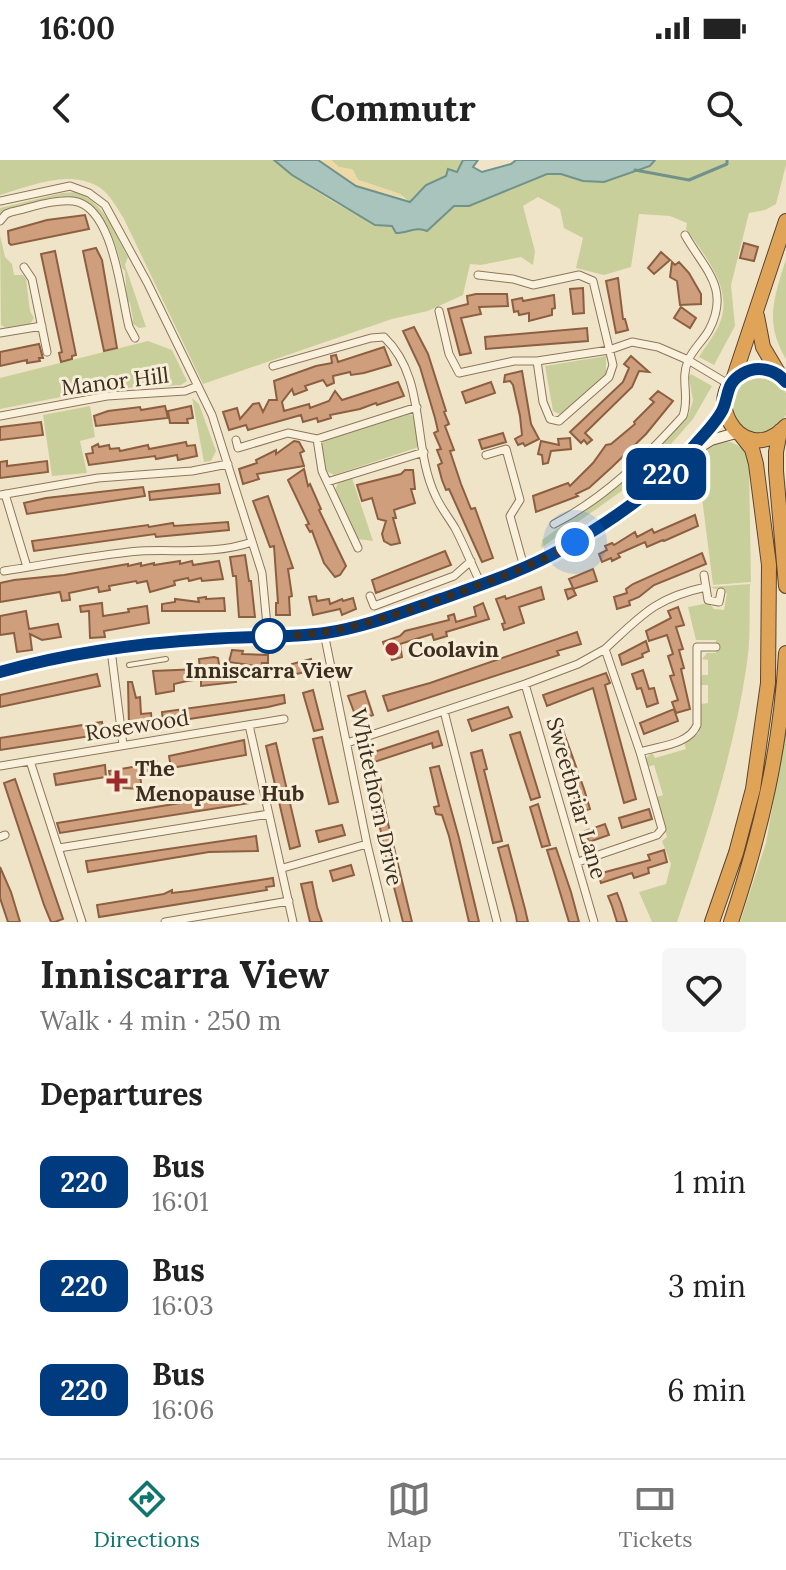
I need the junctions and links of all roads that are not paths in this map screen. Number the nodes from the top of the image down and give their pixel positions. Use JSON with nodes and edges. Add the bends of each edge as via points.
{"nodes":[{"id":1,"x":0,"y":201,"type":"edge"},
{"id":2,"x":0,"y":221,"type":"edge"},
{"id":3,"x":786,"y":221,"type":"edge"},
{"id":4,"x":685,"y":235,"type":"dead end"},
{"id":5,"x":24,"y":267,"type":"dead end"},
{"id":6,"x":478,"y":275,"type":"dead end"},
{"id":7,"x":439,"y":311,"type":"dead end"},
{"id":8,"x":757,"y":316,"type":"junction"},
{"id":9,"x":42,"y":326,"type":"junction"},
{"id":10,"x":0,"y":333,"type":"edge"},
{"id":11,"x":135,"y":338,"type":"dead end"},
{"id":12,"x":609,"y":350,"type":"junction"},
{"id":13,"x":47,"y":352,"type":"dead end"},
{"id":14,"x":688,"y":360,"type":"junction"},
{"id":15,"x":537,"y":361,"type":"junction"},
{"id":16,"x":273,"y":366,"type":"dead end"},
{"id":17,"x":783,"y":378,"type":"edge"},
{"id":18,"x":732,"y":383,"type":"junction"},
{"id":19,"x":198,"y":386,"type":"junction"},
{"id":20,"x":417,"y":407,"type":"junction"},
{"id":21,"x":724,"y":408,"type":"junction"},
{"id":22,"x":0,"y":416,"type":"edge"},
{"id":23,"x":783,"y":428,"type":"edge"},
{"id":24,"x":738,"y":434,"type":"junction"},
{"id":25,"x":317,"y":439,"type":"junction"},
{"id":26,"x":236,"y":440,"type":"dead end"},
{"id":27,"x":424,"y":452,"type":"junction"},
{"id":28,"x":486,"y":455,"type":"dead end"},
{"id":29,"x":687,"y":455,"type":"junction"},
{"id":30,"x":228,"y":464,"type":"junction"},
{"id":31,"x":327,"y":482,"type":"junction"},
{"id":32,"x":3,"y":495,"type":"edge"},
{"id":33,"x":554,"y":524,"type":"dead end"},
{"id":34,"x":252,"y":542,"type":"junction"},
{"id":35,"x":358,"y":548,"type":"dead end"},
{"id":36,"x":471,"y":561,"type":"junction"},
{"id":37,"x":27,"y":567,"type":"junction"},
{"id":38,"x":524,"y":567,"type":"junction"},
{"id":39,"x":4,"y":571,"type":"dead end"},
{"id":40,"x":704,"y":575,"type":"dead end"},
{"id":41,"x":481,"y":584,"type":"junction"},
{"id":42,"x":786,"y":586,"type":"edge"},
{"id":43,"x":706,"y":587,"type":"junction"},
{"id":44,"x":721,"y":592,"type":"dead end"},
{"id":45,"x":370,"y":596,"type":"dead end"},
{"id":46,"x":324,"y":633,"type":"junction"},
{"id":47,"x":268,"y":636,"type":"junction"},
{"id":48,"x":145,"y":646,"type":"junction"},
{"id":49,"x":716,"y":647,"type":"dead end"},
{"id":50,"x":605,"y":649,"type":"junction"},
{"id":51,"x":111,"y":650,"type":"junction"},
{"id":52,"x":786,"y":653,"type":"edge"},
{"id":53,"x":166,"y":659,"type":"dead end"},
{"id":54,"x":148,"y":662,"type":"junction"},
{"id":55,"x":129,"y":665,"type":"dead end"},
{"id":56,"x":0,"y":672,"type":"edge"},
{"id":57,"x":525,"y":684,"type":"junction"},
{"id":58,"x":444,"y":711,"type":"junction"},
{"id":59,"x":284,"y":719,"type":"dead end"},
{"id":60,"x":249,"y":725,"type":"junction"},
{"id":61,"x":347,"y":743,"type":"junction"},
{"id":62,"x":123,"y":745,"type":"junction"},
{"id":63,"x":640,"y":752,"type":"junction"},
{"id":64,"x":30,"y":761,"type":"junction"},
{"id":65,"x":0,"y":766,"type":"edge"},
{"id":66,"x":269,"y":814,"type":"junction"},
{"id":67,"x":367,"y":844,"type":"junction"},
{"id":68,"x":59,"y":848,"type":"junction"},
{"id":69,"x":578,"y":862,"type":"junction"},
{"id":70,"x":283,"y":868,"type":"junction"},
{"id":71,"x":289,"y":901,"type":"junction"},
{"id":72,"x":82,"y":922,"type":"edge"},
{"id":73,"x":165,"y":922,"type":"edge"},
{"id":74,"x":293,"y":922,"type":"edge"},
{"id":75,"x":386,"y":922,"type":"edge"},
{"id":76,"x":497,"y":922,"type":"edge"},
{"id":77,"x":594,"y":922,"type":"edge"},
{"id":78,"x":712,"y":922,"type":"edge"},
{"id":79,"x":731,"y":922,"type":"edge"}],
"edges":[{"from":1,"to":19,"type":"street","via":[[70,186],[98,198]]},
{"from":2,"to":11,"type":"street","via":[[6,214],[56,202],[76,201],[87,207],[109,241]]},
{"from":3,"to":8,"type":"highway"},
{"from":4,"to":14,"type":"street","via":[[711,274],[719,304],[708,333]]},
{"from":5,"to":9,"type":"street","via":[[32,279]]},
{"from":6,"to":12,"type":"street","via":[[533,285],[579,275],[593,281]]},
{"from":7,"to":15,"type":"street","via":[[459,373]]},
{"from":8,"to":17,"type":"highway","via":[[763,347]]},
{"from":8,"to":18,"type":"highway"},
{"from":9,"to":10,"type":"street"},
{"from":9,"to":13,"type":"street"},
{"from":12,"to":14,"type":"street","via":[[632,342]]},
{"from":12,"to":15,"type":"street"},
{"from":12,"to":15,"type":"street","via":[[609,377],[559,421],[550,419],[543,402]]},
{"from":14,"to":18,"type":"street"},
{"from":14,"to":33,"type":"street","via":[[683,416],[624,476]]},
{"from":16,"to":20,"type":"street","via":[[384,337],[405,367]]},
{"from":17,"to":18,"type":"highway","via":[[760,369]]},
{"from":18,"to":21,"type":"highway"},
{"from":19,"to":22,"type":"street","name":"Manor Hill","via":[[91,398]]},
{"from":19,"to":30,"type":"street","name":"Manor Hill"},
{"from":20,"to":25,"type":"street"},
{"from":20,"to":27,"type":"street"},
{"from":21,"to":24,"type":"highway"},
{"from":21,"to":29,"type":"main road"},
{"from":23,"to":24,"type":"highway","via":[[765,439]]},
{"from":23,"to":42,"type":"highway","via":[[776,471]]},
{"from":24,"to":29,"type":"main road","via":[[711,440]]},
{"from":24,"to":78,"type":"highway","via":[[752,449],[756,464],[769,565],[768,683],[753,789]]},
{"from":25,"to":26,"type":"street","via":[[288,433],[238,448]]},
{"from":25,"to":31,"type":"street"},
{"from":27,"to":31,"type":"street"},
{"from":27,"to":36,"type":"street","via":[[436,497]]},
{"from":28,"to":38,"type":"street","via":[[506,449],[520,500],[510,516]]},
{"from":29,"to":38,"type":"main road","via":[[603,523]]},
{"from":30,"to":32,"type":"street"},
{"from":30,"to":34,"type":"street","name":"Manor Hill"},
{"from":31,"to":35,"type":"street"},
{"from":32,"to":37,"type":"street"},
{"from":34,"to":37,"type":"street"},
{"from":34,"to":47,"type":"street","name":"Manor Hill","via":[[266,591]]},
{"from":36,"to":41,"type":"street"},
{"from":36,"to":45,"type":"street","via":[[454,576],[374,606]]},
{"from":37,"to":39,"type":"street"},
{"from":38,"to":41,"type":"main road"},
{"from":40,"to":43,"type":"street"},
{"from":41,"to":46,"type":"main road","via":[[381,620]]},
{"from":43,"to":44,"type":"street","via":[[708,600],[719,606]]},
{"from":43,"to":50,"type":"street","via":[[661,601]]},
{"from":46,"to":47,"type":"main road"},
{"from":46,"to":61,"type":"street","name":"Whitethorn Drive"},
{"from":47,"to":48,"type":"main road"},
{"from":48,"to":51,"type":"main road"},
{"from":48,"to":54,"type":"lane"},
{"from":49,"to":63,"type":"street","via":[[697,647],[694,732]]},
{"from":50,"to":57,"type":"street"},
{"from":50,"to":63,"type":"street"},
{"from":51,"to":56,"type":"main road"},
{"from":51,"to":62,"type":"street"},
{"from":52,"to":79,"type":"highway","via":[[767,805]]},
{"from":53,"to":54,"type":"lane"},
{"from":54,"to":55,"type":"lane"},
{"from":57,"to":58,"type":"street"},
{"from":57,"to":69,"type":"street","name":"Sweetbriar Lane"},
{"from":58,"to":61,"type":"street"},
{"from":58,"to":76,"type":"street"},
{"from":59,"to":60,"type":"street","name":"Rosewood"},
{"from":60,"to":62,"type":"street","name":"Rosewood"},
{"from":60,"to":66,"type":"street"},
{"from":61,"to":67,"type":"street","name":"Whitethorn Drive"},
{"from":62,"to":64,"type":"street","name":"Rosewood"},
{"from":63,"to":69,"type":"street","via":[[662,829]]},
{"from":64,"to":65,"type":"street","name":"Rosewood"},
{"from":64,"to":68,"type":"street"},
{"from":66,"to":68,"type":"street"},
{"from":66,"to":70,"type":"street"},
{"from":67,"to":70,"type":"street"},
{"from":67,"to":75,"type":"street","name":"Whitethorn Drive"},
{"from":68,"to":72,"type":"street"},
{"from":69,"to":77,"type":"street","name":"Sweetbriar Lane"},
{"from":70,"to":71,"type":"street"},
{"from":71,"to":73,"type":"street"},
{"from":71,"to":74,"type":"street"}]}
